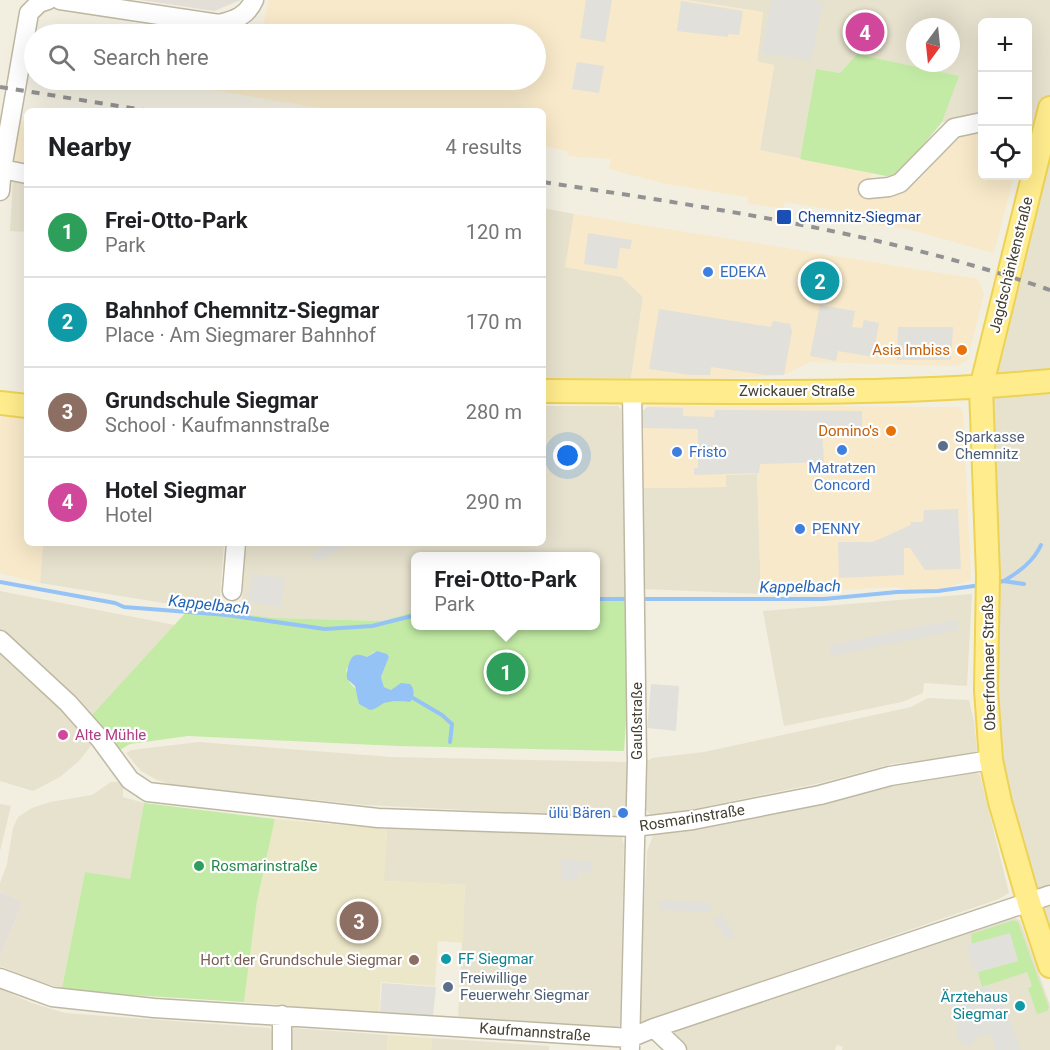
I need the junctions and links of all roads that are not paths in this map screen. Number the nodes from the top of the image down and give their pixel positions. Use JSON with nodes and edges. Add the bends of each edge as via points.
{"nodes":[{"id":1,"x":48,"y":0,"type":"edge"},
{"id":2,"x":60,"y":0,"type":"edge"},
{"id":3,"x":254,"y":0,"type":"edge"},
{"id":4,"x":27,"y":24,"type":"edge"},
{"id":5,"x":24,"y":42,"type":"edge"},
{"id":6,"x":1050,"y":108,"type":"edge"},
{"id":7,"x":978,"y":123,"type":"edge"},
{"id":8,"x":1035,"y":131,"type":"edge"},
{"id":9,"x":2,"y":169,"type":"junction"},
{"id":10,"x":24,"y":173,"type":"edge"},
{"id":11,"x":868,"y":189,"type":"dead end"},
{"id":12,"x":0,"y":191,"type":"edge"},
{"id":13,"x":1050,"y":381,"type":"edge"},
{"id":14,"x":981,"y":388,"type":"junction"},
{"id":15,"x":546,"y":391,"type":"edge"},
{"id":16,"x":633,"y":391,"type":"junction"},
{"id":17,"x":0,"y":403,"type":"edge"},
{"id":18,"x":24,"y":406,"type":"edge"},
{"id":19,"x":236,"y":546,"type":"edge"},
{"id":20,"x":232,"y":591,"type":"dead end"},
{"id":21,"x":0,"y":640,"type":"edge"},
{"id":22,"x":991,"y":760,"type":"junction"},
{"id":23,"x":634,"y":827,"type":"junction"},
{"id":24,"x":1039,"y":899,"type":"edge"},
{"id":25,"x":1050,"y":966,"type":"edge"},
{"id":26,"x":0,"y":978,"type":"edge"},
{"id":27,"x":282,"y":1016,"type":"junction"},
{"id":28,"x":654,"y":1028,"type":"junction"},
{"id":29,"x":630,"y":1044,"type":"edge"},
{"id":30,"x":282,"y":1050,"type":"edge"},
{"id":31,"x":678,"y":1050,"type":"edge"}],
"edges":[{"from":1,"to":4,"type":"street","via":[[29,13]]},
{"from":2,"to":3,"type":"street","via":[[219,24],[245,15]]},
{"from":5,"to":9,"type":"street"},
{"from":6,"to":8,"type":"main road","name":"Jagdschänkenstraße"},
{"from":7,"to":11,"type":"street","via":[[954,128],[900,183]]},
{"from":8,"to":14,"type":"main road","name":"Jagdschänkenstraße"},
{"from":9,"to":10,"type":"street"},
{"from":9,"to":12,"type":"street"},
{"from":13,"to":14,"type":"main road","name":"Zwickauer Straße"},
{"from":14,"to":16,"type":"main road","name":"Zwickauer Straße"},
{"from":14,"to":22,"type":"main road","name":"Oberfrohnaer Straße","via":[[988,582],[986,690]]},
{"from":15,"to":16,"type":"main road","name":"Zwickauer Straße"},
{"from":16,"to":23,"type":"street","name":"Gaußstraße","via":[[637,754]]},
{"from":17,"to":18,"type":"main road"},
{"from":19,"to":20,"type":"street"},
{"from":21,"to":23,"type":"street","name":"Rosmarinstraße","via":[[68,703],[130,780],[148,792],[378,818]]},
{"from":22,"to":23,"type":"street","name":"Rosmarinstraße","via":[[890,776],[820,795],[693,820]]},
{"from":22,"to":24,"type":"main road","name":"Oberfrohnaer Straße","via":[[1000,802]]},
{"from":23,"to":29,"type":"street","name":"Gaußstraße"},
{"from":24,"to":25,"type":"main road","name":"Oberfrohnaer Straße"},
{"from":24,"to":28,"type":"street","name":"Kaufmannstraße"},
{"from":26,"to":27,"type":"street","name":"Kaufmannstraße","via":[[52,997]]},
{"from":27,"to":29,"type":"street","name":"Kaufmannstraße"},
{"from":27,"to":30,"type":"street"},
{"from":28,"to":29,"type":"street","name":"Kaufmannstraße"},
{"from":28,"to":31,"type":"street"}]}
